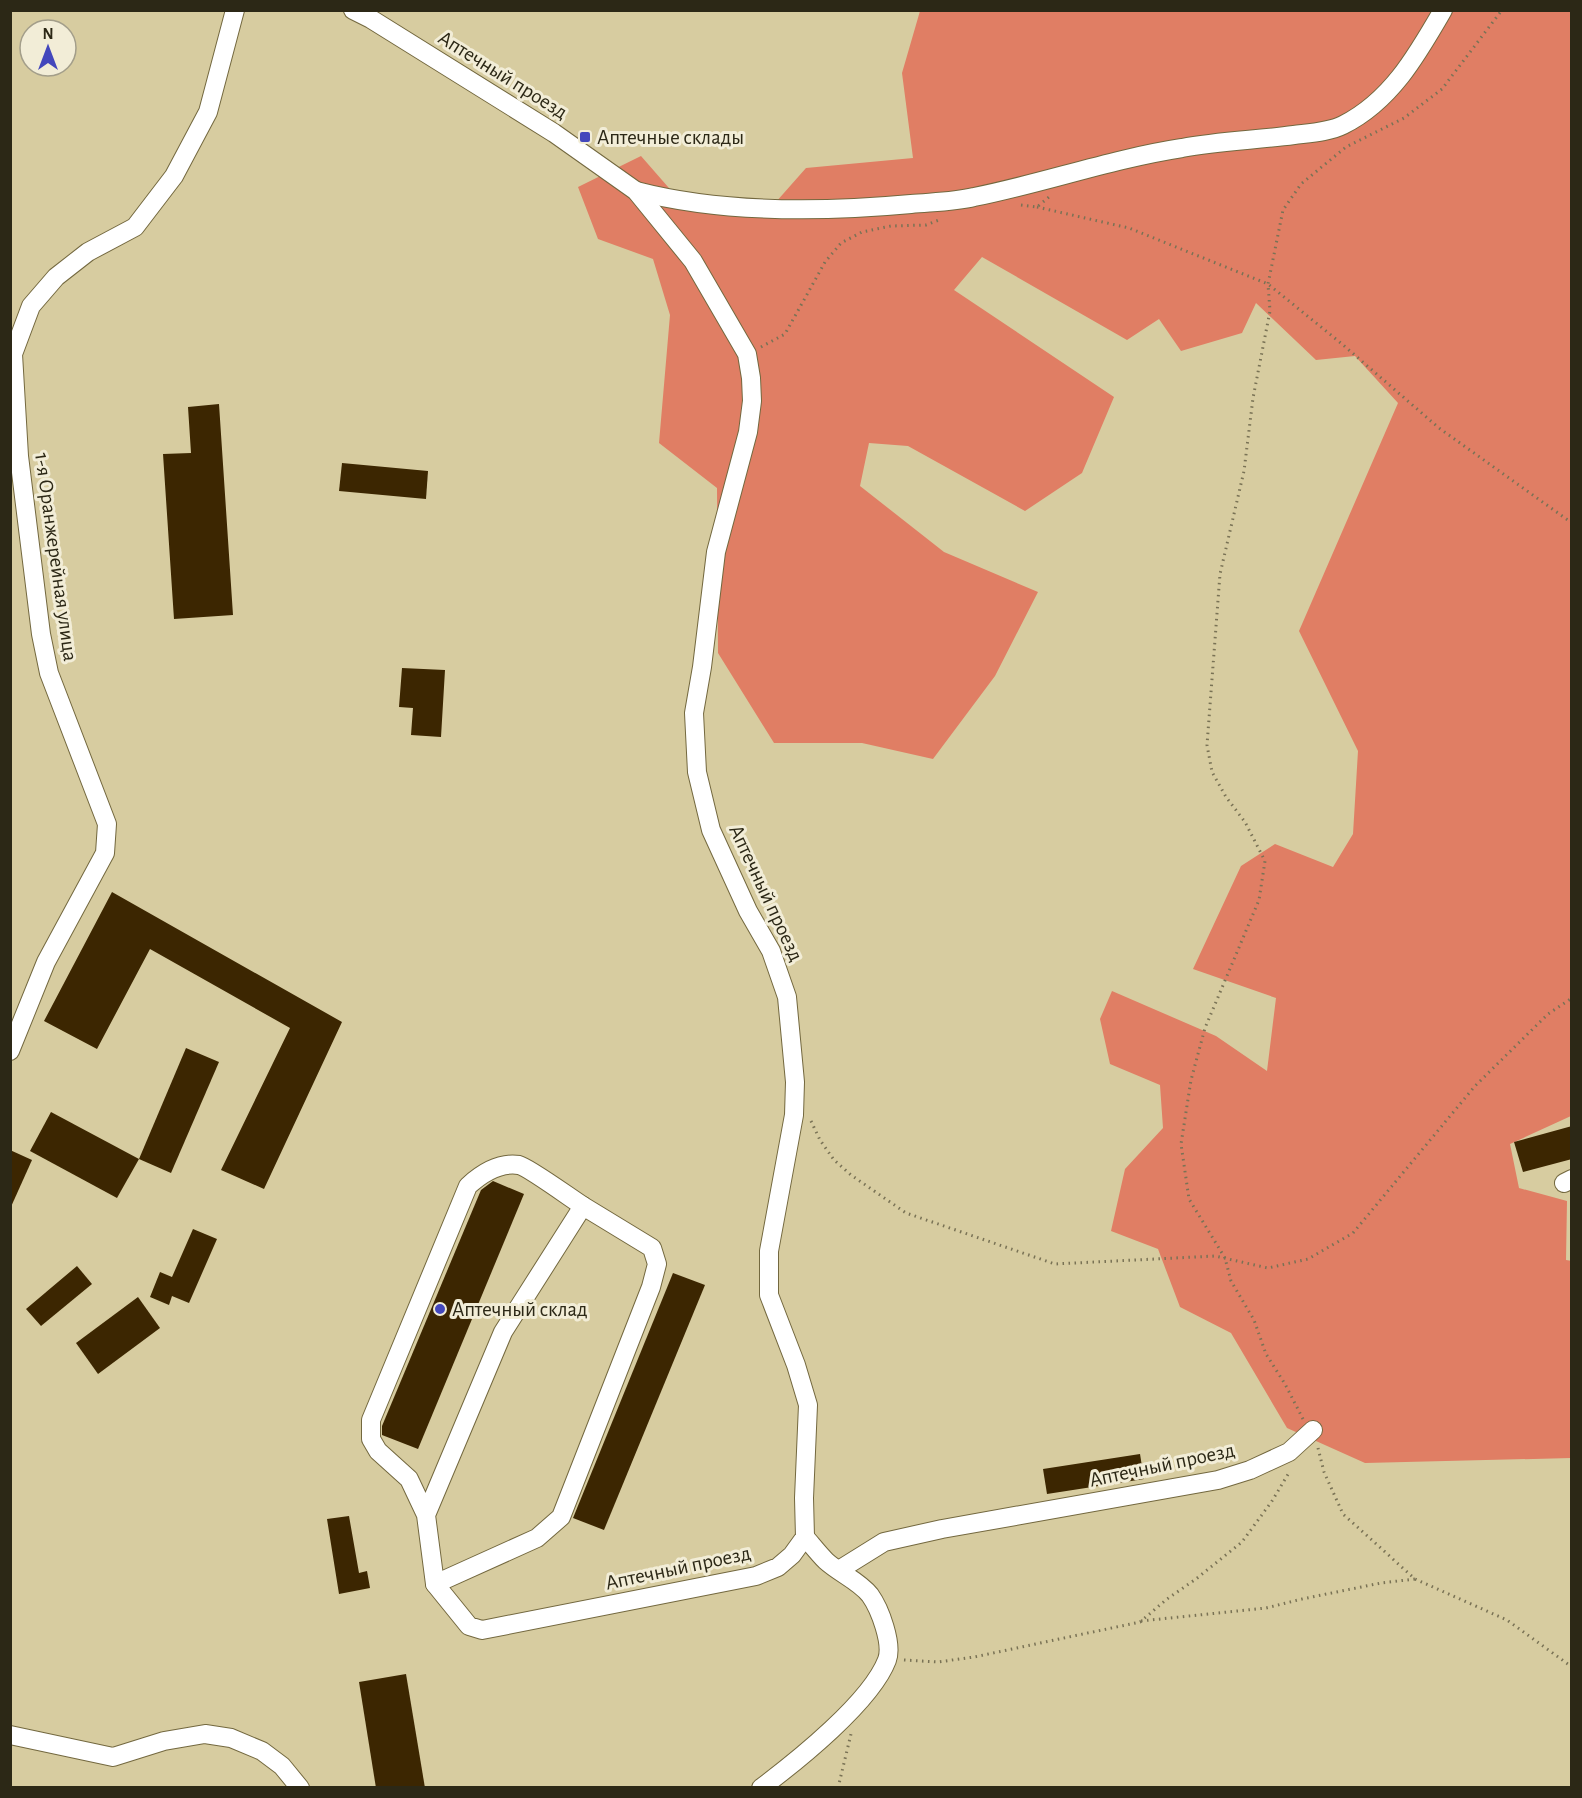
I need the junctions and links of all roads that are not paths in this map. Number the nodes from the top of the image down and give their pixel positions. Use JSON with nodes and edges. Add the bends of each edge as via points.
{"nodes":[{"id":1,"x":235,"y":10,"type":"edge"},
{"id":2,"x":353,"y":10,"type":"edge"},
{"id":3,"x":1443,"y":10,"type":"edge"},
{"id":4,"x":636,"y":191,"type":"junction"},
{"id":5,"x":10,"y":1051,"type":"edge"},
{"id":6,"x":583,"y":1206,"type":"junction"},
{"id":7,"x":1313,"y":1430,"type":"road end"},
{"id":8,"x":426,"y":1515,"type":"junction"},
{"id":9,"x":805,"y":1537,"type":"junction"},
{"id":10,"x":838,"y":1570,"type":"junction"},
{"id":11,"x":435,"y":1584,"type":"junction"},
{"id":12,"x":10,"y":1735,"type":"edge"},
{"id":13,"x":300,"y":1788,"type":"edge"},
{"id":14,"x":761,"y":1788,"type":"edge"}],
"edges":[{"from":1,"to":5,"type":"street","name":"1-я Оранжерейная улица","via":[[208,112],[174,176],[135,227],[88,252],[56,277],[31,306],[13,354],[19,456],[48,673],[107,824],[105,853],[46,962]]},
{"from":2,"to":4,"type":"street","name":"Аптечный проезд","via":[[554,133]]},
{"from":3,"to":4,"type":"street","via":[[1388,92],[1341,126],[1161,151],[972,198],[861,208],[748,207],[665,199]]},
{"from":4,"to":9,"type":"street","name":"Аптечный проезд","via":[[693,261],[747,354],[751,378],[748,432],[716,552],[694,713],[697,772],[711,830],[771,951],[787,997],[794,1115],[768,1271],[769,1295],[808,1405]]},
{"from":6,"to":8,"type":"street","via":[[503,1332]]},
{"from":6,"to":8,"type":"street","via":[[520,1165],[500,1166],[482,1173],[468,1186],[372,1419],[371,1438],[378,1451],[409,1479]]},
{"from":6,"to":11,"type":"street","via":[[652,1248],[657,1264],[579,1474],[561,1517],[537,1538]]},
{"from":7,"to":10,"type":"street","name":"Аптечный проезд","via":[[1289,1452],[1218,1480],[884,1542]]},
{"from":8,"to":11,"type":"street"},
{"from":9,"to":10,"type":"street"},
{"from":9,"to":11,"type":"street","name":"Аптечный проезд","via":[[792,1556],[756,1576],[482,1630],[469,1626]]},
{"from":10,"to":14,"type":"street","via":[[869,1594],[881,1614],[888,1659],[858,1702]]},
{"from":12,"to":13,"type":"street","via":[[113,1758],[164,1741],[205,1734],[231,1738],[262,1751],[282,1766]]}]}
